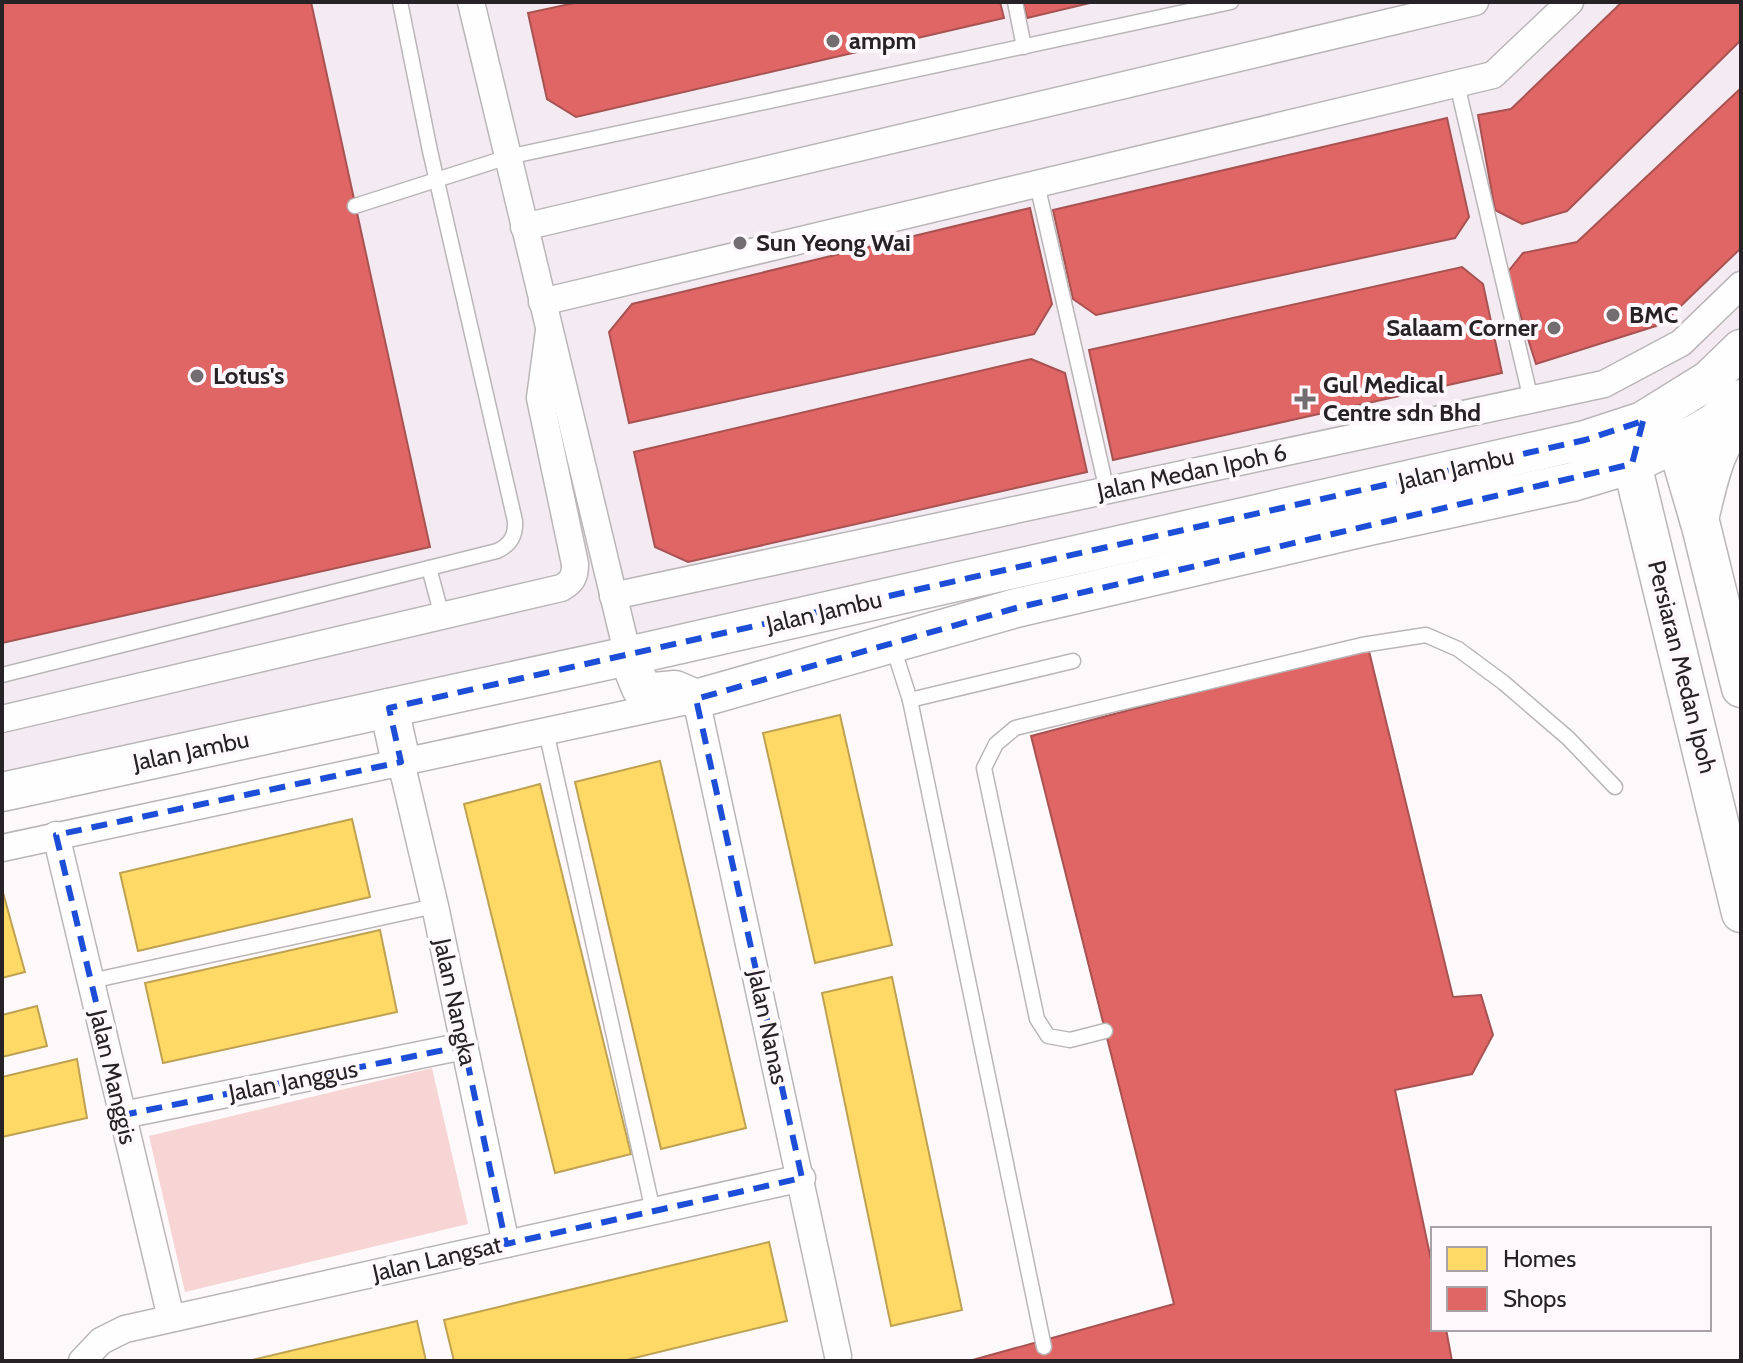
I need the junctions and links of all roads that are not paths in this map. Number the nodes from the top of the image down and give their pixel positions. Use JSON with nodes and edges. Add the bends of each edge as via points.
{"nodes":[{"id":1,"x":400,"y":2,"type":"edge"},
{"id":2,"x":471,"y":2,"type":"edge"},
{"id":3,"x":1015,"y":2,"type":"edge"},
{"id":4,"x":1231,"y":2,"type":"edge"},
{"id":5,"x":1475,"y":2,"type":"edge"},
{"id":6,"x":1570,"y":2,"type":"edge"},
{"id":7,"x":1024,"y":47,"type":"junction"},
{"id":8,"x":1457,"y":84,"type":"junction"},
{"id":9,"x":508,"y":157,"type":"junction"},
{"id":10,"x":436,"y":178,"type":"junction"},
{"id":11,"x":1037,"y":184,"type":"junction"},
{"id":12,"x":355,"y":206,"type":"dead end"},
{"id":13,"x":524,"y":227,"type":"junction"},
{"id":14,"x":1741,"y":285,"type":"edge"},
{"id":15,"x":542,"y":302,"type":"junction"},
{"id":16,"x":549,"y":331,"type":"junction"},
{"id":17,"x":1741,"y":349,"type":"edge"},
{"id":18,"x":1531,"y":400,"type":"junction"},
{"id":19,"x":1740,"y":406,"type":"edge"},
{"id":20,"x":1643,"y":421,"type":"junction"},
{"id":21,"x":1676,"y":441,"type":"junction"},
{"id":22,"x":1632,"y":464,"type":"junction"},
{"id":23,"x":1107,"y":491,"type":"junction"},
{"id":24,"x":1699,"y":519,"type":"junction"},
{"id":25,"x":429,"y":568,"type":"junction"},
{"id":26,"x":613,"y":596,"type":"junction"},
{"id":27,"x":442,"y":616,"type":"junction"},
{"id":28,"x":892,"y":643,"type":"junction"},
{"id":29,"x":628,"y":656,"type":"junction"},
{"id":30,"x":1073,"y":661,"type":"dead end"},
{"id":31,"x":2,"y":675,"type":"edge"},
{"id":32,"x":1741,"y":688,"type":"edge"},
{"id":33,"x":696,"y":699,"type":"junction"},
{"id":34,"x":910,"y":700,"type":"junction"},
{"id":35,"x":389,"y":708,"type":"junction"},
{"id":36,"x":2,"y":719,"type":"edge"},
{"id":37,"x":546,"y":731,"type":"junction"},
{"id":38,"x":401,"y":762,"type":"junction"},
{"id":39,"x":1615,"y":787,"type":"dead end"},
{"id":40,"x":2,"y":792,"type":"edge"},
{"id":41,"x":56,"y":835,"type":"junction"},
{"id":42,"x":2,"y":848,"type":"edge"},
{"id":43,"x":435,"y":906,"type":"junction"},
{"id":44,"x":1741,"y":913,"type":"edge"},
{"id":45,"x":91,"y":981,"type":"junction"},
{"id":46,"x":1105,"y":1031,"type":"dead end"},
{"id":47,"x":464,"y":1046,"type":"junction"},
{"id":48,"x":123,"y":1115,"type":"junction"},
{"id":49,"x":802,"y":1178,"type":"junction"},
{"id":50,"x":653,"y":1211,"type":"junction"},
{"id":51,"x":506,"y":1244,"type":"junction"},
{"id":52,"x":171,"y":1318,"type":"junction"},
{"id":53,"x":1044,"y":1347,"type":"dead end"},
{"id":54,"x":838,"y":1356,"type":"dead end"},
{"id":55,"x":82,"y":1361,"type":"edge"}],
"edges":[{"from":1,"to":10,"type":"lane"},
{"from":2,"to":9,"type":"street"},
{"from":3,"to":7,"type":"lane"},
{"from":4,"to":7,"type":"lane"},
{"from":5,"to":13,"type":"street"},
{"from":6,"to":8,"type":"street","via":[[1493,75]]},
{"from":7,"to":9,"type":"lane"},
{"from":8,"to":11,"type":"street"},
{"from":8,"to":18,"type":"lane"},
{"from":9,"to":10,"type":"lane"},
{"from":9,"to":13,"type":"street"},
{"from":10,"to":12,"type":"lane"},
{"from":10,"to":25,"type":"lane","via":[[516,531],[497,551]]},
{"from":11,"to":15,"type":"street"},
{"from":11,"to":23,"type":"lane"},
{"from":13,"to":15,"type":"street"},
{"from":14,"to":18,"type":"street","name":"Jalan Medan Ipoh 6","via":[[1681,343],[1604,384]]},
{"from":15,"to":16,"type":"street"},
{"from":16,"to":26,"type":"street"},
{"from":16,"to":27,"type":"street","via":[[540,398],[575,574],[561,588]]},
{"from":17,"to":20,"type":"street","name":"Jalan Jambu","via":[[1709,380]]},
{"from":18,"to":23,"type":"street","name":"Jalan Medan Ipoh 6"},
{"from":19,"to":21,"type":"street","name":"Jalan Jambu"},
{"from":19,"to":24,"type":"street","via":[[1716,455]]},
{"from":20,"to":21,"type":"street"},
{"from":20,"to":22,"type":"street","name":"Persiaran Medan Ipoh"},
{"from":20,"to":29,"type":"street","name":"Jalan Jambu","via":[[1569,443]]},
{"from":21,"to":22,"type":"street","name":"Jalan Jambu"},
{"from":21,"to":24,"type":"street"},
{"from":22,"to":28,"type":"street","name":"Jalan Jambu","via":[[1016,608]]},
{"from":22,"to":44,"type":"street","name":"Persiaran Medan Ipoh"},
{"from":23,"to":26,"type":"street","name":"Jalan Medan Ipoh 6"},
{"from":24,"to":32,"type":"street"},
{"from":25,"to":27,"type":"lane"},
{"from":25,"to":31,"type":"lane"},
{"from":26,"to":29,"type":"street"},
{"from":27,"to":36,"type":"street"},
{"from":28,"to":33,"type":"street","name":"Jalan Jambu"},
{"from":28,"to":34,"type":"lane"},
{"from":29,"to":33,"type":"street","via":[[641,688],[675,690]]},
{"from":29,"to":35,"type":"street","name":"Jalan Jambu"},
{"from":30,"to":34,"type":"lane"},
{"from":33,"to":37,"type":"street","name":"Jalan Jambu"},
{"from":33,"to":49,"type":"street","name":"Jalan Nanas"},
{"from":34,"to":53,"type":"lane"},
{"from":35,"to":38,"type":"street"},
{"from":35,"to":40,"type":"street","name":"Jalan Jambu"},
{"from":37,"to":38,"type":"street","name":"Jalan Jambu"},
{"from":37,"to":50,"type":"lane"},
{"from":38,"to":41,"type":"street","name":"Jalan Jambu"},
{"from":38,"to":43,"type":"street","name":"Jalan Nangka"},
{"from":39,"to":46,"type":"lane","via":[[1504,683],[1458,649],[1426,635],[1015,728],[996,744],[984,768],[1037,1019],[1048,1036],[1070,1040]]},
{"from":41,"to":42,"type":"street","name":"Jalan Jambu"},
{"from":41,"to":45,"type":"street","name":"Jalan Manggis"},
{"from":43,"to":45,"type":"lane"},
{"from":43,"to":47,"type":"street","name":"Jalan Nangka"},
{"from":45,"to":48,"type":"street","name":"Jalan Manggis"},
{"from":47,"to":48,"type":"street","name":"Jalan Janggus"},
{"from":47,"to":51,"type":"street","name":"Jalan Nangka"},
{"from":48,"to":52,"type":"street","name":"Jalan Manggis"},
{"from":49,"to":50,"type":"street","name":"Jalan Langsat"},
{"from":49,"to":54,"type":"street","name":"Jalan Nanas"},
{"from":50,"to":51,"type":"street","name":"Jalan Langsat"},
{"from":51,"to":52,"type":"street","name":"Jalan Langsat"},
{"from":52,"to":55,"type":"street","name":"Jalan Langsat","via":[[113,1333]]}]}
